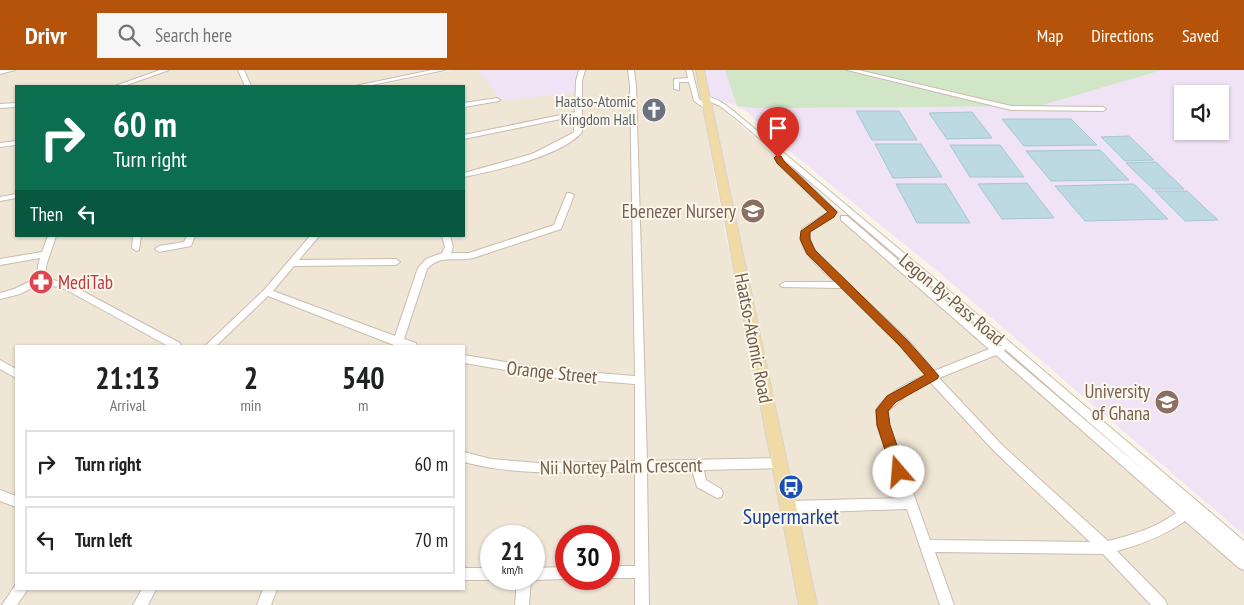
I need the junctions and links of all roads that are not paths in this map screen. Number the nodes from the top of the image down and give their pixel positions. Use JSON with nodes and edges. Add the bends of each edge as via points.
{"nodes":[{"id":1,"x":12,"y":70,"type":"edge"},
{"id":2,"x":151,"y":70,"type":"edge"},
{"id":3,"x":166,"y":70,"type":"edge"},
{"id":4,"x":252,"y":70,"type":"edge"},
{"id":5,"x":442,"y":70,"type":"edge"},
{"id":6,"x":582,"y":70,"type":"edge"},
{"id":7,"x":631,"y":70,"type":"edge"},
{"id":8,"x":690,"y":70,"type":"edge"},
{"id":9,"x":700,"y":70,"type":"edge"},
{"id":10,"x":850,"y":70,"type":"edge"},
{"id":11,"x":242,"y":71,"type":"edge"},
{"id":12,"x":0,"y":72,"type":"edge"},
{"id":13,"x":427,"y":72,"type":"edge"},
{"id":14,"x":158,"y":73,"type":"junction"},
{"id":15,"x":691,"y":80,"type":"junction"},
{"id":16,"x":121,"y":85,"type":"edge"},
{"id":17,"x":248,"y":85,"type":"edge"},
{"id":18,"x":363,"y":85,"type":"edge"},
{"id":19,"x":677,"y":89,"type":"dead end"},
{"id":20,"x":496,"y":100,"type":"dead end"},
{"id":21,"x":707,"y":103,"type":"junction"},
{"id":22,"x":15,"y":105,"type":"edge"},
{"id":23,"x":465,"y":105,"type":"edge"},
{"id":24,"x":0,"y":106,"type":"edge"},
{"id":25,"x":1103,"y":109,"type":"dead end"},
{"id":26,"x":579,"y":113,"type":"junction"},
{"id":27,"x":465,"y":137,"type":"edge"},
{"id":28,"x":15,"y":143,"type":"edge"},
{"id":29,"x":0,"y":145,"type":"edge"},
{"id":30,"x":782,"y":154,"type":"junction"},
{"id":31,"x":465,"y":175,"type":"edge"},
{"id":32,"x":570,"y":195,"type":"dead end"},
{"id":33,"x":15,"y":196,"type":"edge"},
{"id":34,"x":0,"y":199,"type":"edge"},
{"id":35,"x":844,"y":218,"type":"dead end"},
{"id":36,"x":52,"y":237,"type":"edge"},
{"id":37,"x":137,"y":237,"type":"edge"},
{"id":38,"x":191,"y":237,"type":"edge"},
{"id":39,"x":314,"y":237,"type":"edge"},
{"id":40,"x":446,"y":237,"type":"edge"},
{"id":41,"x":136,"y":248,"type":"dead end"},
{"id":42,"x":159,"y":249,"type":"dead end"},
{"id":43,"x":47,"y":254,"type":"junction"},
{"id":44,"x":446,"y":255,"type":"junction"},
{"id":45,"x":0,"y":262,"type":"edge"},
{"id":46,"x":396,"y":262,"type":"dead end"},
{"id":47,"x":293,"y":263,"type":"junction"},
{"id":48,"x":42,"y":280,"type":"junction"},
{"id":49,"x":785,"y":285,"type":"dead end"},
{"id":50,"x":843,"y":285,"type":"junction"},
{"id":51,"x":267,"y":292,"type":"junction"},
{"id":52,"x":0,"y":296,"type":"edge"},
{"id":53,"x":398,"y":342,"type":"junction"},
{"id":54,"x":174,"y":345,"type":"edge"},
{"id":55,"x":211,"y":345,"type":"edge"},
{"id":56,"x":408,"y":345,"type":"edge"},
{"id":57,"x":1008,"y":345,"type":"junction"},
{"id":58,"x":996,"y":351,"type":"junction"},
{"id":59,"x":465,"y":359,"type":"edge"},
{"id":60,"x":0,"y":364,"type":"edge"},
{"id":61,"x":15,"y":373,"type":"edge"},
{"id":62,"x":933,"y":376,"type":"junction"},
{"id":63,"x":640,"y":380,"type":"junction"},
{"id":64,"x":465,"y":458,"type":"edge"},
{"id":65,"x":779,"y":463,"type":"junction"},
{"id":66,"x":697,"y":465,"type":"junction"},
{"id":67,"x":640,"y":466,"type":"junction"},
{"id":68,"x":717,"y":493,"type":"dead end"},
{"id":69,"x":0,"y":495,"type":"edge"},
{"id":70,"x":15,"y":502,"type":"edge"},
{"id":71,"x":910,"y":503,"type":"junction"},
{"id":72,"x":789,"y":507,"type":"junction"},
{"id":73,"x":1190,"y":510,"type":"junction"},
{"id":74,"x":928,"y":546,"type":"junction"},
{"id":75,"x":1106,"y":548,"type":"junction"},
{"id":76,"x":1244,"y":549,"type":"edge"},
{"id":77,"x":1244,"y":564,"type":"edge"},
{"id":78,"x":620,"y":572,"type":"edge"},
{"id":79,"x":641,"y":572,"type":"junction"},
{"id":80,"x":465,"y":574,"type":"edge"},
{"id":81,"x":480,"y":574,"type":"edge"},
{"id":82,"x":21,"y":590,"type":"edge"},
{"id":83,"x":148,"y":590,"type":"edge"},
{"id":84,"x":270,"y":590,"type":"edge"},
{"id":85,"x":523,"y":590,"type":"edge"},
{"id":86,"x":9,"y":605,"type":"edge"},
{"id":87,"x":140,"y":605,"type":"edge"},
{"id":88,"x":264,"y":605,"type":"edge"},
{"id":89,"x":522,"y":605,"type":"edge"},
{"id":90,"x":642,"y":605,"type":"edge"},
{"id":91,"x":808,"y":605,"type":"edge"},
{"id":92,"x":947,"y":605,"type":"edge"},
{"id":93,"x":1160,"y":605,"type":"edge"}],
"edges":[{"from":1,"to":12,"type":"street"},
{"from":2,"to":14,"type":"street"},
{"from":3,"to":14,"type":"street"},
{"from":4,"to":11,"type":"street"},
{"from":5,"to":13,"type":"street"},
{"from":6,"to":26,"type":"street"},
{"from":7,"to":63,"type":"street"},
{"from":8,"to":15,"type":"street"},
{"from":9,"to":21,"type":"main road","name":"Haatso-Atomic Road"},
{"from":10,"to":25,"type":"street","via":[[1011,108]]},
{"from":11,"to":17,"type":"street"},
{"from":13,"to":18,"type":"street"},
{"from":14,"to":16,"type":"street"},
{"from":15,"to":19,"type":"street","via":[[676,80]]},
{"from":15,"to":21,"type":"street","via":[[696,100]]},
{"from":20,"to":23,"type":"street"},
{"from":21,"to":30,"type":"street","name":"Legon By-Pass Road","via":[[722,105]]},
{"from":21,"to":65,"type":"main road","name":"Haatso-Atomic Road"},
{"from":22,"to":24,"type":"street"},
{"from":26,"to":27,"type":"street"},
{"from":26,"to":31,"type":"street","via":[[578,132],[568,140],[513,162]]},
{"from":28,"to":29,"type":"street"},
{"from":30,"to":50,"type":"street","via":[[778,158],[780,162],[833,212],[805,231],[805,239],[810,252]]},
{"from":30,"to":57,"type":"street","name":"Legon By-Pass Road"},
{"from":32,"to":44,"type":"street","via":[[558,227],[470,256]]},
{"from":33,"to":34,"type":"street"},
{"from":35,"to":58,"type":"street"},
{"from":36,"to":43,"type":"street"},
{"from":37,"to":41,"type":"street"},
{"from":38,"to":42,"type":"street","via":[[185,245]]},
{"from":39,"to":47,"type":"street"},
{"from":40,"to":44,"type":"street","via":[[449,251]]},
{"from":43,"to":45,"type":"street"},
{"from":43,"to":48,"type":"street","via":[[41,271]]},
{"from":44,"to":53,"type":"street","via":[[425,263]]},
{"from":46,"to":47,"type":"street"},
{"from":47,"to":51,"type":"street"},
{"from":48,"to":52,"type":"street"},
{"from":48,"to":54,"type":"street","via":[[68,287]]},
{"from":49,"to":50,"type":"street"},
{"from":50,"to":62,"type":"street"},
{"from":51,"to":53,"type":"street"},
{"from":51,"to":55,"type":"street"},
{"from":53,"to":56,"type":"street"},
{"from":57,"to":58,"type":"street"},
{"from":57,"to":73,"type":"street","name":"Legon By-Pass Road"},
{"from":58,"to":62,"type":"street"},
{"from":58,"to":73,"type":"street"},
{"from":59,"to":63,"type":"street","name":"Orange Street","via":[[547,373]]},
{"from":60,"to":61,"type":"street"},
{"from":62,"to":71,"type":"street","via":[[891,399],[882,410],[883,425]]},
{"from":62,"to":75,"type":"street","via":[[998,449]]},
{"from":63,"to":67,"type":"street"},
{"from":64,"to":67,"type":"street","name":"Nii Nortey Palm Crescent","via":[[539,468]]},
{"from":65,"to":66,"type":"street","name":"Nii Nortey Palm Crescent"},
{"from":65,"to":72,"type":"main road","name":"Haatso-Atomic Road"},
{"from":66,"to":67,"type":"street","name":"Nii Nortey Palm Crescent"},
{"from":66,"to":68,"type":"street","via":[[701,483]]},
{"from":67,"to":79,"type":"street"},
{"from":69,"to":70,"type":"street"},
{"from":71,"to":72,"type":"street"},
{"from":71,"to":74,"type":"street"},
{"from":72,"to":91,"type":"main road","name":"Haatso-Atomic Road"},
{"from":73,"to":75,"type":"street","via":[[1163,530]]},
{"from":73,"to":76,"type":"street"},
{"from":73,"to":77,"type":"street"},
{"from":74,"to":75,"type":"street"},
{"from":74,"to":92,"type":"street"},
{"from":75,"to":93,"type":"street"},
{"from":78,"to":79,"type":"street"},
{"from":79,"to":90,"type":"street"},
{"from":80,"to":81,"type":"street"},
{"from":82,"to":86,"type":"street"},
{"from":83,"to":87,"type":"street"},
{"from":84,"to":88,"type":"street"},
{"from":85,"to":89,"type":"street"}]}
